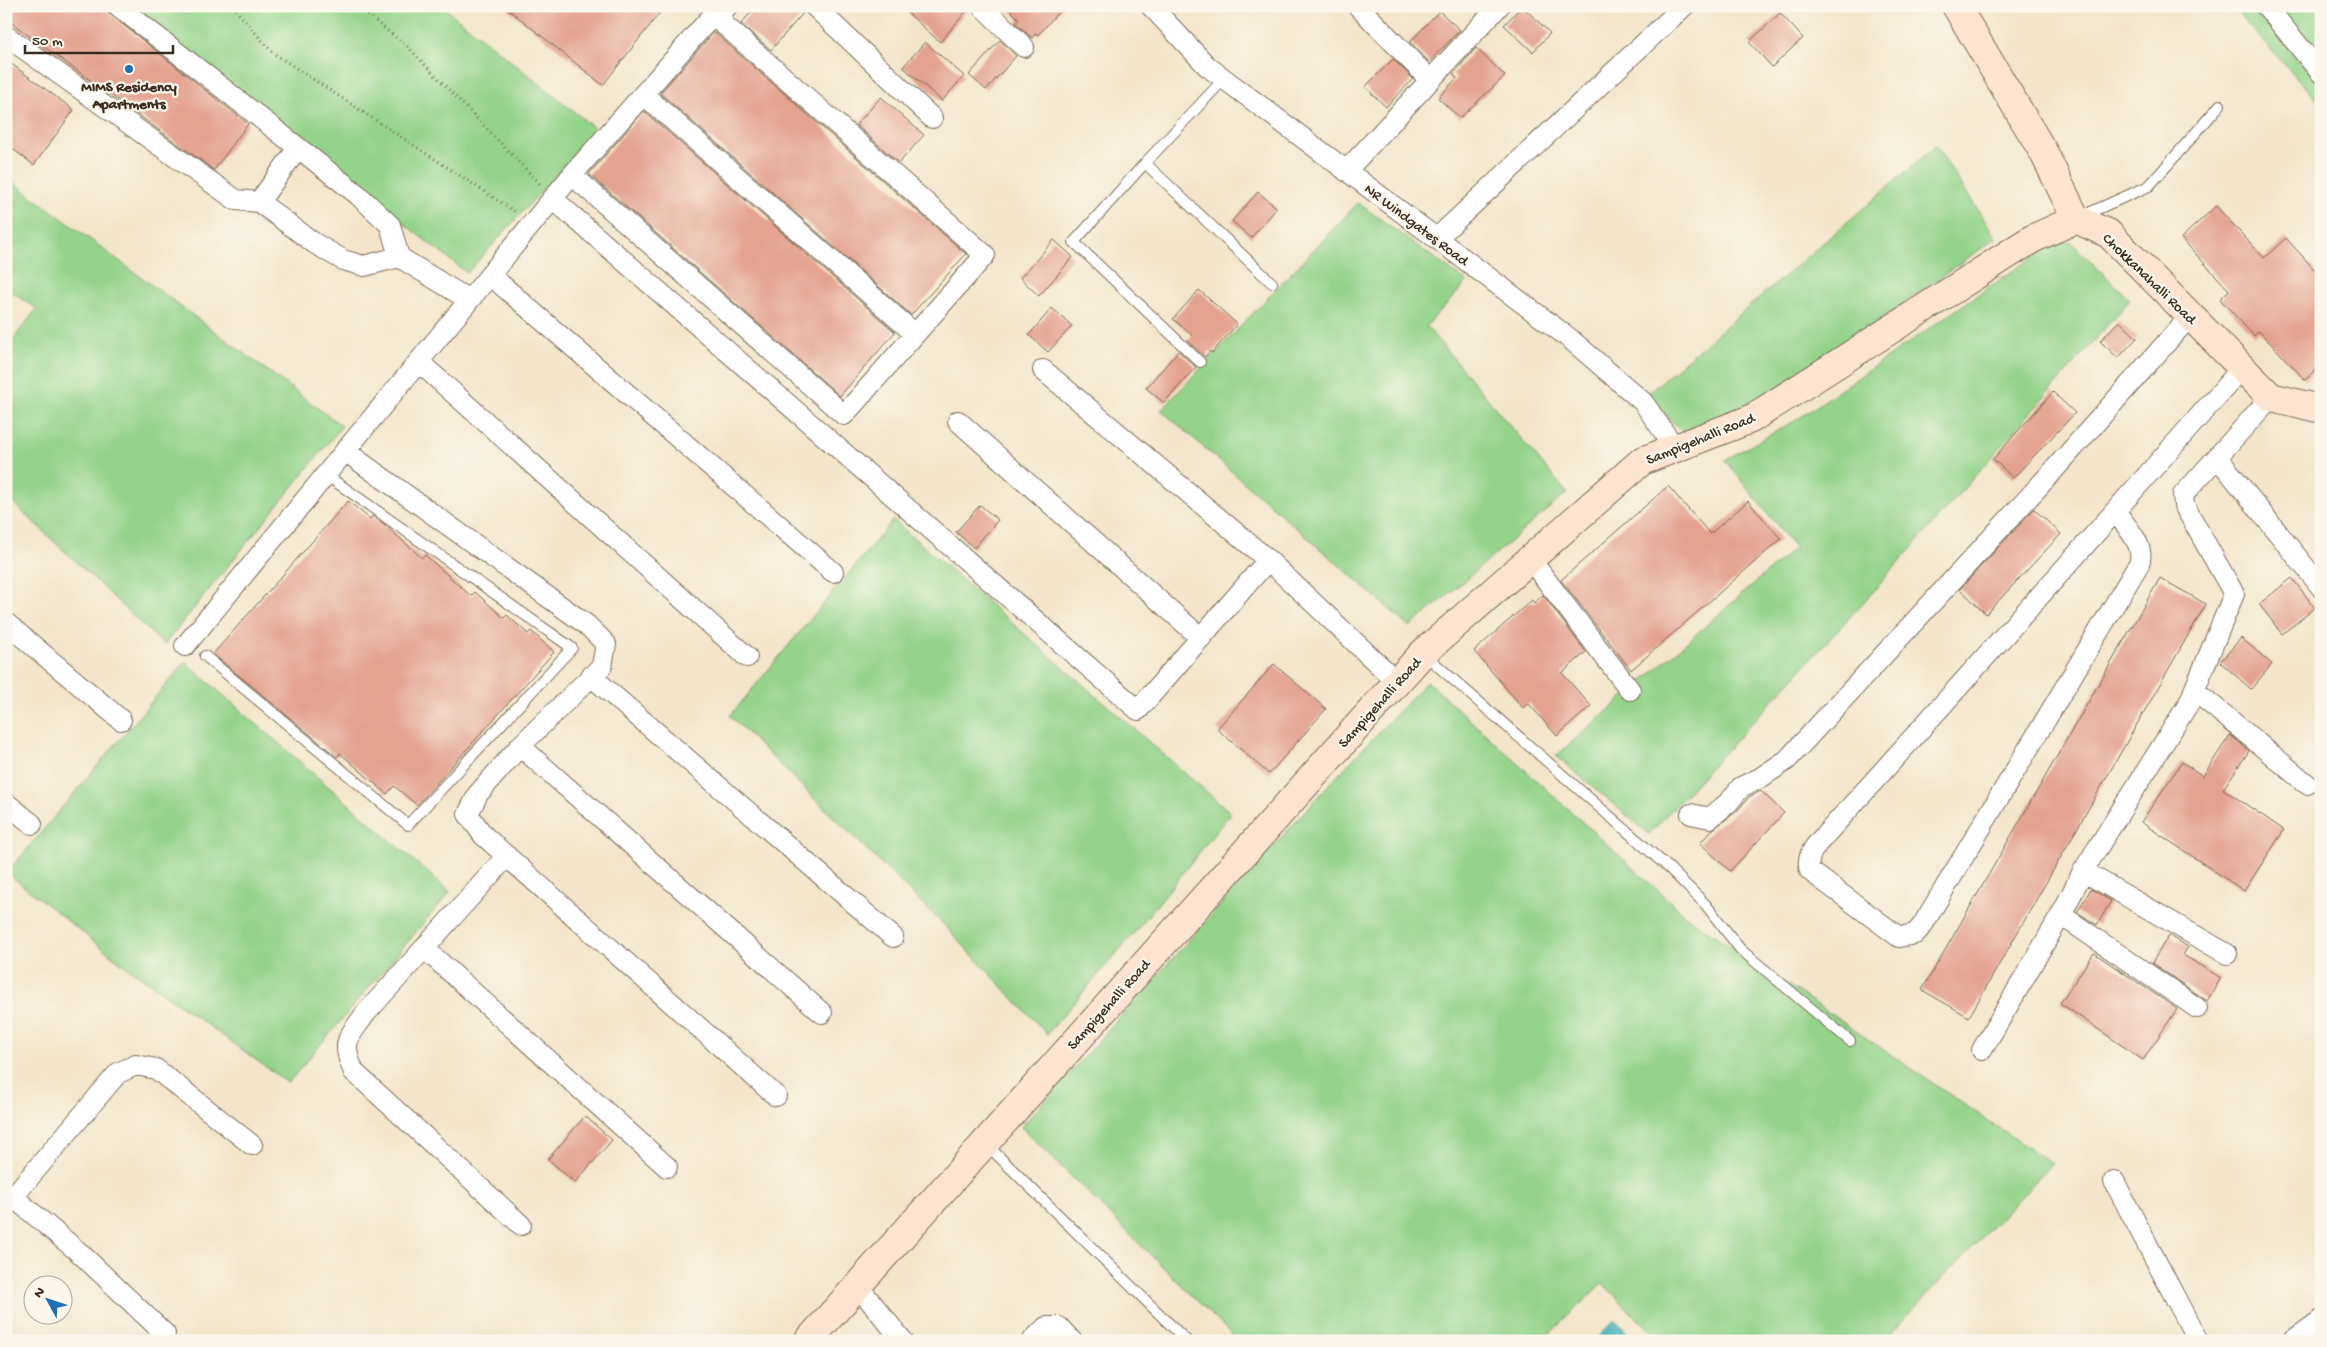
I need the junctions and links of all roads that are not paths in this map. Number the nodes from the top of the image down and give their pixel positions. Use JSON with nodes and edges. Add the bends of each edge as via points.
{"nodes":[{"id":1,"x":118,"y":6,"type":"edge"},
{"id":2,"x":734,"y":6,"type":"edge"},
{"id":3,"x":814,"y":6,"type":"edge"},
{"id":4,"x":982,"y":6,"type":"edge"},
{"id":5,"x":1151,"y":6,"type":"edge"},
{"id":6,"x":1358,"y":6,"type":"edge"},
{"id":7,"x":1499,"y":6,"type":"edge"},
{"id":8,"x":1684,"y":6,"type":"edge"},
{"id":9,"x":1956,"y":6,"type":"edge"},
{"id":10,"x":2266,"y":6,"type":"edge"},
{"id":11,"x":720,"y":22,"type":"junction"},
{"id":12,"x":6,"y":36,"type":"edge"},
{"id":13,"x":1024,"y":47,"type":"dead end"},
{"id":14,"x":2321,"y":73,"type":"edge"},
{"id":15,"x":1224,"y":79,"type":"junction"},
{"id":16,"x":1430,"y":80,"type":"junction"},
{"id":17,"x":643,"y":94,"type":"junction"},
{"id":18,"x":2220,"y":105,"type":"dead end"},
{"id":19,"x":932,"y":118,"type":"dead end"},
{"id":20,"x":298,"y":148,"type":"junction"},
{"id":21,"x":1144,"y":163,"type":"junction"},
{"id":22,"x":1346,"y":171,"type":"junction"},
{"id":23,"x":572,"y":176,"type":"junction"},
{"id":24,"x":553,"y":199,"type":"junction"},
{"id":25,"x":259,"y":202,"type":"junction"},
{"id":26,"x":2076,"y":219,"type":"junction"},
{"id":27,"x":1436,"y":239,"type":"junction"},
{"id":28,"x":400,"y":257,"type":"junction"},
{"id":29,"x":490,"y":275,"type":"junction"},
{"id":30,"x":1272,"y":283,"type":"dead end"},
{"id":31,"x":469,"y":300,"type":"junction"},
{"id":32,"x":2190,"y":316,"type":"junction"},
{"id":33,"x":915,"y":334,"type":"junction"},
{"id":34,"x":419,"y":362,"type":"junction"},
{"id":35,"x":1200,"y":362,"type":"dead end"},
{"id":36,"x":2242,"y":368,"type":"junction"},
{"id":37,"x":1043,"y":370,"type":"dead end"},
{"id":38,"x":2271,"y":398,"type":"junction"},
{"id":39,"x":2321,"y":409,"type":"edge"},
{"id":40,"x":958,"y":421,"type":"dead end"},
{"id":41,"x":1675,"y":448,"type":"junction"},
{"id":42,"x":345,"y":451,"type":"junction"},
{"id":43,"x":2218,"y":458,"type":"junction"},
{"id":44,"x":326,"y":475,"type":"junction"},
{"id":45,"x":2116,"y":512,"type":"junction"},
{"id":46,"x":1530,"y":559,"type":"junction"},
{"id":47,"x":1268,"y":560,"type":"junction"},
{"id":48,"x":833,"y":572,"type":"dead end"},
{"id":49,"x":2321,"y":587,"type":"edge"},
{"id":50,"x":6,"y":623,"type":"edge"},
{"id":51,"x":1201,"y":638,"type":"junction"},
{"id":52,"x":185,"y":646,"type":"dead end"},
{"id":53,"x":1423,"y":653,"type":"junction"},
{"id":54,"x":205,"y":656,"type":"dead end"},
{"id":55,"x":747,"y":657,"type":"dead end"},
{"id":56,"x":591,"y":676,"type":"junction"},
{"id":57,"x":1397,"y":682,"type":"junction"},
{"id":58,"x":1630,"y":690,"type":"dead end"},
{"id":59,"x":2194,"y":690,"type":"junction"},
{"id":60,"x":121,"y":720,"type":"dead end"},
{"id":61,"x":520,"y":746,"type":"junction"},
{"id":62,"x":2307,"y":784,"type":"dead end"},
{"id":63,"x":6,"y":803,"type":"edge"},
{"id":64,"x":1692,"y":814,"type":"dead end"},
{"id":65,"x":32,"y":824,"type":"dead end"},
{"id":66,"x":507,"y":856,"type":"junction"},
{"id":67,"x":2083,"y":871,"type":"junction"},
{"id":68,"x":2061,"y":915,"type":"junction"},
{"id":69,"x":893,"y":937,"type":"dead end"},
{"id":70,"x":425,"y":949,"type":"junction"},
{"id":71,"x":2227,"y":954,"type":"dead end"},
{"id":72,"x":2197,"y":1008,"type":"dead end"},
{"id":73,"x":822,"y":1014,"type":"dead end"},
{"id":74,"x":1850,"y":1041,"type":"dead end"},
{"id":75,"x":1982,"y":1050,"type":"dead end"},
{"id":76,"x":776,"y":1096,"type":"dead end"},
{"id":77,"x":984,"y":1143,"type":"junction"},
{"id":78,"x":252,"y":1144,"type":"dead end"},
{"id":79,"x":667,"y":1167,"type":"dead end"},
{"id":80,"x":2114,"y":1181,"type":"dead end"},
{"id":81,"x":10,"y":1201,"type":"edge"},
{"id":82,"x":521,"y":1225,"type":"dead end"},
{"id":83,"x":857,"y":1285,"type":"junction"},
{"id":84,"x":2321,"y":1320,"type":"edge"},
{"id":85,"x":165,"y":1334,"type":"dead end"},
{"id":86,"x":808,"y":1341,"type":"edge"},
{"id":87,"x":903,"y":1341,"type":"edge"},
{"id":88,"x":1032,"y":1341,"type":"edge"},
{"id":89,"x":1072,"y":1341,"type":"edge"},
{"id":90,"x":1187,"y":1341,"type":"edge"},
{"id":91,"x":2198,"y":1341,"type":"edge"},
{"id":92,"x":2292,"y":1341,"type":"edge"}],
"edges":[{"from":1,"to":20,"type":"street"},
{"from":2,"to":11,"type":"lane"},
{"from":3,"to":19,"type":"street"},
{"from":4,"to":13,"type":"street"},
{"from":5,"to":15,"type":"street","name":"NR Windgates Road","via":[[1207,66]]},
{"from":6,"to":16,"type":"street"},
{"from":7,"to":16,"type":"street"},
{"from":8,"to":27,"type":"street"},
{"from":9,"to":26,"type":"street","via":[[2044,153]]},
{"from":10,"to":14,"type":"street"},
{"from":11,"to":17,"type":"street","via":[[712,15]]},
{"from":11,"to":33,"type":"street","via":[[985,255]]},
{"from":12,"to":25,"type":"street","via":[[236,200]]},
{"from":15,"to":21,"type":"lane"},
{"from":15,"to":22,"type":"street","name":"NR Windgates Road"},
{"from":16,"to":22,"type":"street"},
{"from":17,"to":23,"type":"street"},
{"from":17,"to":33,"type":"street"},
{"from":18,"to":26,"type":"lane","via":[[2149,186]]},
{"from":20,"to":25,"type":"street"},
{"from":20,"to":28,"type":"street","via":[[357,194],[390,225]]},
{"from":21,"to":30,"type":"lane"},
{"from":21,"to":35,"type":"lane","via":[[1074,242]]},
{"from":22,"to":27,"type":"street","name":"NR Windgates Road"},
{"from":23,"to":24,"type":"street"},
{"from":23,"to":33,"type":"street","via":[[844,415]]},
{"from":24,"to":29,"type":"street"},
{"from":24,"to":51,"type":"street","via":[[1138,710]]},
{"from":25,"to":28,"type":"street","via":[[343,260],[364,266]]},
{"from":26,"to":32,"type":"street","name":"Chokkanahalli Road","via":[[2109,234]]},
{"from":26,"to":41,"type":"street","name":"Sampigehalli Road","via":[[2032,239],[1751,419]]},
{"from":27,"to":41,"type":"street","name":"NR Windgates Road","via":[[1568,338],[1643,402]]},
{"from":28,"to":31,"type":"street"},
{"from":29,"to":31,"type":"street"},
{"from":29,"to":48,"type":"street"},
{"from":31,"to":34,"type":"street"},
{"from":32,"to":36,"type":"street","name":"Chokkanahalli Road"},
{"from":32,"to":64,"type":"street","via":[[2053,471],[1787,760],[1741,788],[1710,818]]},
{"from":34,"to":42,"type":"street"},
{"from":34,"to":55,"type":"street"},
{"from":36,"to":38,"type":"street","name":"Chokkanahalli Road"},
{"from":36,"to":45,"type":"street"},
{"from":37,"to":47,"type":"street"},
{"from":38,"to":39,"type":"street"},
{"from":38,"to":43,"type":"street"},
{"from":40,"to":51,"type":"street"},
{"from":41,"to":46,"type":"street","name":"Sampigehalli Road","via":[[1642,461]]},
{"from":42,"to":44,"type":"street"},
{"from":42,"to":56,"type":"street","via":[[587,625],[606,644],[602,666]]},
{"from":43,"to":49,"type":"street"},
{"from":43,"to":59,"type":"street","via":[[2187,490],[2182,500],[2234,594]]},
{"from":44,"to":52,"type":"street"},
{"from":44,"to":54,"type":"lane","via":[[572,648],[408,825]]},
{"from":45,"to":45,"type":"street","via":[[1809,856],[1810,871],[1817,878],[1899,937],[1915,934],[1922,926],[2139,564],[2140,546]]},
{"from":46,"to":53,"type":"street","name":"Sampigehalli Road"},
{"from":46,"to":58,"type":"street"},
{"from":47,"to":51,"type":"street"},
{"from":47,"to":57,"type":"street"},
{"from":50,"to":60,"type":"street"},
{"from":53,"to":57,"type":"street","name":"Sampigehalli Road"},
{"from":53,"to":74,"type":"lane","via":[[1669,868],[1706,905],[1740,949]]},
{"from":56,"to":61,"type":"street"},
{"from":56,"to":69,"type":"street"},
{"from":57,"to":77,"type":"street","name":"Sampigehalli Road"},
{"from":59,"to":62,"type":"street"},
{"from":59,"to":67,"type":"street","via":[[2189,703]]},
{"from":61,"to":66,"type":"street","via":[[478,794],[468,814],[483,836]]},
{"from":61,"to":73,"type":"street"},
{"from":63,"to":65,"type":"street"},
{"from":66,"to":70,"type":"street"},
{"from":66,"to":76,"type":"street"},
{"from":67,"to":68,"type":"street"},
{"from":67,"to":71,"type":"street"},
{"from":68,"to":72,"type":"street"},
{"from":68,"to":75,"type":"street"},
{"from":70,"to":79,"type":"street"},
{"from":70,"to":82,"type":"street","via":[[366,1013],[348,1039],[346,1054],[354,1072]]},
{"from":77,"to":83,"type":"street","name":"Sampigehalli Road"},
{"from":77,"to":90,"type":"lane"},
{"from":78,"to":81,"type":"street","via":[[156,1069],[136,1065],[118,1073]]},
{"from":80,"to":91,"type":"street"},
{"from":81,"to":85,"type":"street","via":[[81,1254]]},
{"from":83,"to":86,"type":"street","name":"Sampigehalli Road"},
{"from":83,"to":87,"type":"street"},
{"from":84,"to":92,"type":"street"},
{"from":88,"to":89,"type":"street","via":[[1046,1327],[1059,1328]]}]}
